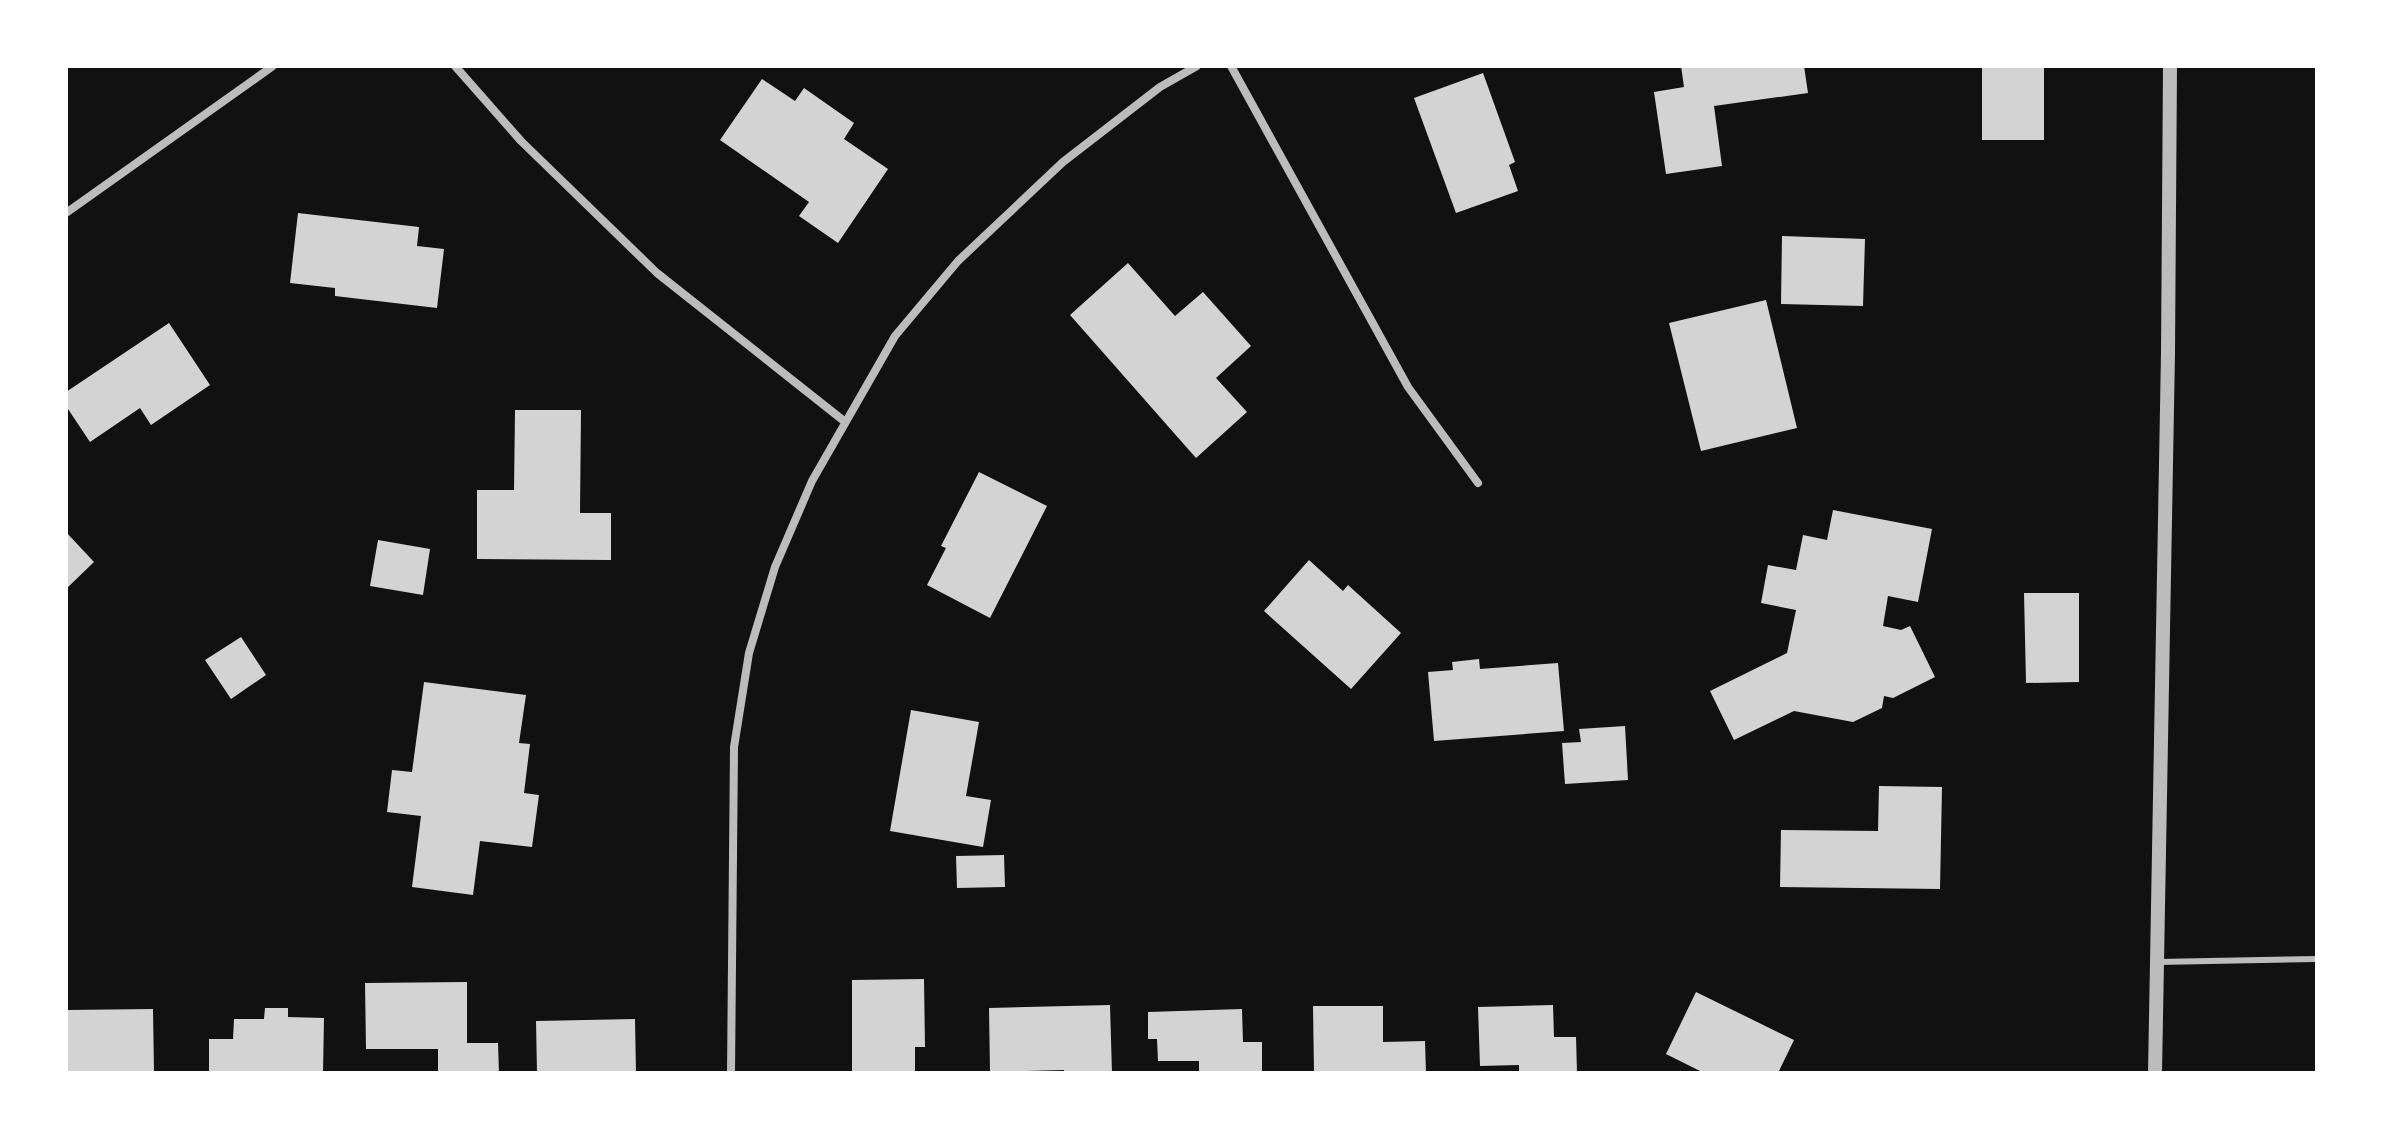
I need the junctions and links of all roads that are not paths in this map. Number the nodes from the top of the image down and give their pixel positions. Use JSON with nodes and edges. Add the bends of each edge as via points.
{"nodes":[{"id":1,"x":273,"y":66,"type":"edge"},
{"id":2,"x":455,"y":66,"type":"edge"},
{"id":3,"x":1197,"y":66,"type":"edge"},
{"id":4,"x":1231,"y":66,"type":"edge"},
{"id":5,"x":2170,"y":66,"type":"edge"},
{"id":6,"x":66,"y":213,"type":"edge"},
{"id":7,"x":844,"y":421,"type":"junction"},
{"id":8,"x":1478,"y":483,"type":"dead end"},
{"id":9,"x":2317,"y":959,"type":"edge"},
{"id":10,"x":2157,"y":962,"type":"junction"},
{"id":11,"x":731,"y":1073,"type":"edge"},
{"id":12,"x":2155,"y":1073,"type":"edge"}],
"edges":[{"from":1,"to":6,"type":"street"},
{"from":2,"to":7,"type":"street","via":[[521,141],[657,273]]},
{"from":3,"to":7,"type":"street","via":[[1160,87],[1063,162],[958,261],[895,336]]},
{"from":4,"to":8,"type":"street","via":[[1408,387]]},
{"from":5,"to":10,"type":"street"},
{"from":7,"to":11,"type":"street","via":[[775,567],[749,653],[734,747]]},
{"from":9,"to":10,"type":"lane"},
{"from":10,"to":12,"type":"street"}]}
